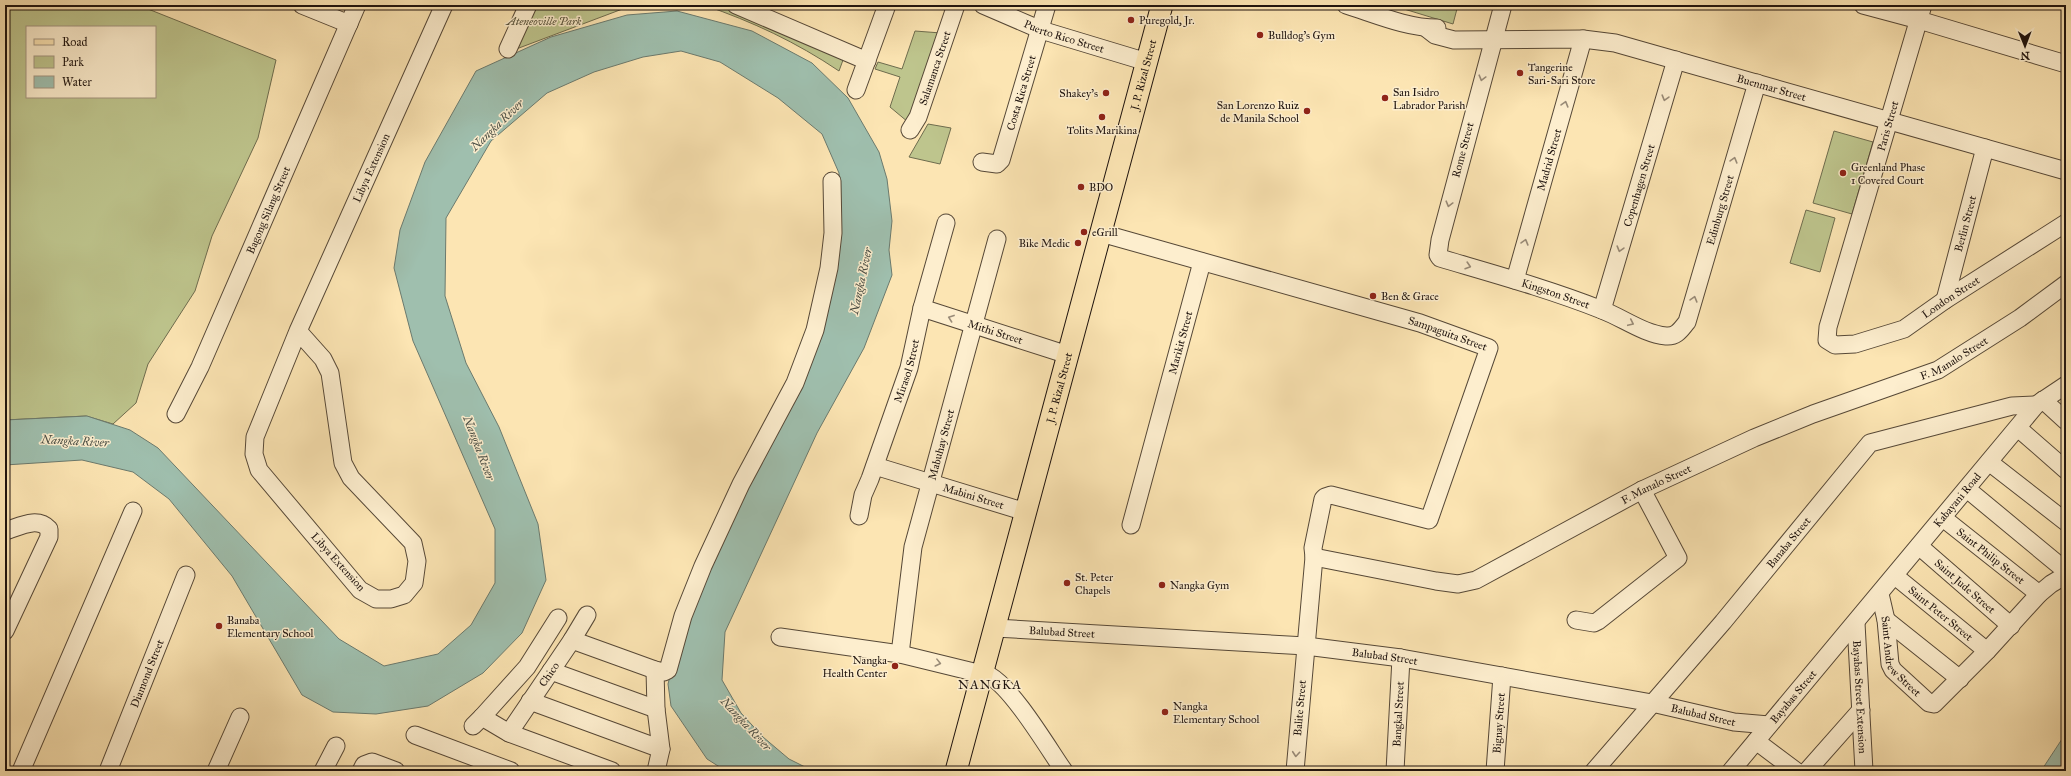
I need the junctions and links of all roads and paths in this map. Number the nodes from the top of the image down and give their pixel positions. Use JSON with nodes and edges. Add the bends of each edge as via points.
{"nodes":[{"id":1,"x":302,"y":5,"type":"edge"},
{"id":2,"x":357,"y":5,"type":"edge"},
{"id":3,"x":444,"y":5,"type":"edge"},
{"id":4,"x":528,"y":5,"type":"edge"},
{"id":5,"x":736,"y":5,"type":"edge"},
{"id":6,"x":887,"y":5,"type":"edge"},
{"id":7,"x":956,"y":5,"type":"edge"},
{"id":8,"x":983,"y":5,"type":"edge"},
{"id":9,"x":1047,"y":5,"type":"edge"},
{"id":10,"x":1162,"y":5,"type":"edge"},
{"id":11,"x":1346,"y":5,"type":"edge"},
{"id":12,"x":1503,"y":5,"type":"edge"},
{"id":13,"x":1863,"y":5,"type":"edge"},
{"id":14,"x":1921,"y":12,"type":"edge"},
{"id":15,"x":349,"y":24,"type":"junction"},
{"id":16,"x":1041,"y":30,"type":"junction"},
{"id":17,"x":1583,"y":39,"type":"junction"},
{"id":18,"x":1492,"y":40,"type":"junction"},
{"id":19,"x":508,"y":49,"type":"dead end"},
{"id":20,"x":1676,"y":60,"type":"junction"},
{"id":21,"x":867,"y":61,"type":"junction"},
{"id":22,"x":1146,"y":62,"type":"junction"},
{"id":23,"x":2066,"y":64,"type":"edge"},
{"id":24,"x":1757,"y":83,"type":"junction"},
{"id":25,"x":856,"y":90,"type":"dead end"},
{"id":26,"x":1889,"y":121,"type":"junction"},
{"id":27,"x":910,"y":130,"type":"dead end"},
{"id":28,"x":1985,"y":148,"type":"junction"},
{"id":29,"x":982,"y":162,"type":"dead end"},
{"id":30,"x":2066,"y":171,"type":"edge"},
{"id":31,"x":832,"y":181,"type":"dead end"},
{"id":32,"x":946,"y":222,"type":"dead end"},
{"id":33,"x":2066,"y":223,"type":"edge"},
{"id":34,"x":1101,"y":233,"type":"junction"},
{"id":35,"x":997,"y":238,"type":"dead end"},
{"id":36,"x":1437,"y":249,"type":"joint"},
{"id":37,"x":1202,"y":262,"type":"junction"},
{"id":38,"x":1515,"y":280,"type":"junction"},
{"id":39,"x":2066,"y":284,"type":"edge"},
{"id":40,"x":1944,"y":300,"type":"junction"},
{"id":41,"x":922,"y":308,"type":"junction"},
{"id":42,"x":1602,"y":310,"type":"junction"},
{"id":43,"x":974,"y":326,"type":"junction"},
{"id":44,"x":298,"y":331,"type":"junction"},
{"id":45,"x":1678,"y":334,"type":"joint"},
{"id":46,"x":1827,"y":340,"type":"joint"},
{"id":47,"x":1068,"y":355,"type":"junction"},
{"id":48,"x":2066,"y":386,"type":"edge"},
{"id":49,"x":2040,"y":402,"type":"junction"},
{"id":50,"x":176,"y":414,"type":"dead end"},
{"id":51,"x":2066,"y":421,"type":"edge"},
{"id":52,"x":2018,"y":428,"type":"junction"},
{"id":53,"x":1990,"y":462,"type":"junction"},
{"id":54,"x":874,"y":466,"type":"junction"},
{"id":55,"x":2066,"y":470,"type":"edge"},
{"id":56,"x":930,"y":483,"type":"junction"},
{"id":57,"x":1967,"y":489,"type":"junction"},
{"id":58,"x":1642,"y":490,"type":"junction"},
{"id":59,"x":133,"y":511,"type":"dead end"},
{"id":60,"x":1026,"y":512,"type":"junction"},
{"id":61,"x":859,"y":516,"type":"dead end"},
{"id":62,"x":1942,"y":518,"type":"junction"},
{"id":63,"x":2066,"y":522,"type":"edge"},
{"id":64,"x":1131,"y":525,"type":"dead end"},
{"id":65,"x":5,"y":532,"type":"edge"},
{"id":66,"x":1920,"y":546,"type":"junction"},
{"id":67,"x":1314,"y":557,"type":"junction"},
{"id":68,"x":2066,"y":571,"type":"edge"},
{"id":69,"x":186,"y":575,"type":"dead end"},
{"id":70,"x":2066,"y":575,"type":"edge"},
{"id":71,"x":1895,"y":576,"type":"junction"},
{"id":72,"x":1880,"y":594,"type":"junction"},
{"id":73,"x":2039,"y":594,"type":"junction"},
{"id":74,"x":587,"y":616,"type":"dead end"},
{"id":75,"x":558,"y":618,"type":"dead end"},
{"id":76,"x":1576,"y":620,"type":"dead end"},
{"id":77,"x":1886,"y":620,"type":"junction"},
{"id":78,"x":1856,"y":623,"type":"junction"},
{"id":79,"x":2011,"y":626,"type":"junction"},
{"id":80,"x":994,"y":628,"type":"junction"},
{"id":81,"x":5,"y":631,"type":"edge"},
{"id":82,"x":780,"y":637,"type":"dead end"},
{"id":83,"x":572,"y":640,"type":"junction"},
{"id":84,"x":1306,"y":646,"type":"junction"},
{"id":85,"x":1987,"y":651,"type":"junction"},
{"id":86,"x":900,"y":654,"type":"junction"},
{"id":87,"x":1402,"y":658,"type":"junction"},
{"id":88,"x":655,"y":670,"type":"junction"},
{"id":89,"x":551,"y":671,"type":"junction"},
{"id":90,"x":982,"y":674,"type":"junction"},
{"id":91,"x":1502,"y":676,"type":"junction"},
{"id":92,"x":1960,"y":679,"type":"junction"},
{"id":93,"x":530,"y":701,"type":"junction"},
{"id":94,"x":1652,"y":703,"type":"junction"},
{"id":95,"x":656,"y":709,"type":"junction"},
{"id":96,"x":1861,"y":710,"type":"junction"},
{"id":97,"x":240,"y":717,"type":"dead end"},
{"id":98,"x":1769,"y":725,"type":"junction"},
{"id":99,"x":509,"y":733,"type":"junction"},
{"id":100,"x":415,"y":735,"type":"dead end"},
{"id":101,"x":1756,"y":741,"type":"junction"},
{"id":102,"x":336,"y":746,"type":"dead end"},
{"id":103,"x":662,"y":749,"type":"junction"},
{"id":104,"x":366,"y":766,"type":"edge"},
{"id":105,"x":21,"y":771,"type":"edge"},
{"id":106,"x":108,"y":771,"type":"edge"},
{"id":107,"x":216,"y":771,"type":"edge"},
{"id":108,"x":323,"y":771,"type":"edge"},
{"id":109,"x":396,"y":771,"type":"edge"},
{"id":110,"x":511,"y":771,"type":"edge"},
{"id":111,"x":612,"y":771,"type":"edge"},
{"id":112,"x":656,"y":771,"type":"edge"},
{"id":113,"x":956,"y":771,"type":"edge"},
{"id":114,"x":1064,"y":771,"type":"edge"},
{"id":115,"x":1295,"y":771,"type":"edge"},
{"id":116,"x":1395,"y":771,"type":"edge"},
{"id":117,"x":1496,"y":771,"type":"edge"},
{"id":118,"x":1594,"y":771,"type":"edge"},
{"id":119,"x":1732,"y":771,"type":"edge"},
{"id":120,"x":1796,"y":771,"type":"edge"},
{"id":121,"x":1807,"y":771,"type":"edge"},
{"id":122,"x":1864,"y":771,"type":"edge"}],
"edges":[{"from":1,"to":15,"type":"street"},
{"from":2,"to":15,"type":"street","name":"Bagong Silang Street"},
{"from":3,"to":44,"type":"street","name":"Libya Extension"},
{"from":4,"to":19,"type":"street"},
{"from":5,"to":21,"type":"street"},
{"from":6,"to":21,"type":"street"},
{"from":7,"to":27,"type":"street","name":"Salamanca Street","via":[[918,117]]},
{"from":8,"to":16,"type":"street","name":"Puerto Rico Street"},
{"from":9,"to":16,"type":"street","name":"Costa Rica Street"},
{"from":10,"to":22,"type":"main road","name":"J. P. Rizal Street"},
{"from":11,"to":18,"type":"street","name":"Buenmar Street","via":[[1426,28],[1435,35],[1454,40]]},
{"from":12,"to":18,"type":"street","name":"Rome Street"},
{"from":13,"to":14,"type":"street"},
{"from":14,"to":23,"type":"street"},
{"from":14,"to":26,"type":"street","name":"Paris Street"},
{"from":15,"to":50,"type":"street","name":"Bagong Silang Street","via":[[200,367]]},
{"from":16,"to":22,"type":"street","name":"Puerto Rico Street"},
{"from":16,"to":29,"type":"street","name":"Costa Rica Street","via":[[1001,160],[997,164]]},
{"from":17,"to":18,"type":"street","name":"Buenmar Street"},
{"from":17,"to":20,"type":"street","name":"Buenmar Street","via":[[1615,43]]},
{"from":38,"to":17,"type":"street","name":"Madrid Street","one_way":true},
{"from":18,"to":36,"type":"street","name":"Rome Street","one_way":true},
{"from":20,"to":24,"type":"street","name":"Buenmar Street"},
{"from":20,"to":42,"type":"street","name":"Copenhagen Street","one_way":true},
{"from":21,"to":25,"type":"street"},
{"from":22,"to":34,"type":"main road","name":"J. P. Rizal Street"},
{"from":24,"to":26,"type":"street","name":"Buenmar Street"},
{"from":45,"to":24,"type":"street","name":"Edinburg Street","one_way":true,"via":[[1687,322]]},
{"from":26,"to":28,"type":"street","name":"Buenmar Street"},
{"from":26,"to":46,"type":"street","name":"Paris Street","via":[[1828,327]]},
{"from":28,"to":30,"type":"street","name":"Buenmar Street"},
{"from":28,"to":40,"type":"street","name":"Berlin Street"},
{"from":31,"to":88,"type":"street","via":[[833,233],[829,268],[815,330],[799,374],[741,484],[703,566],[683,616],[670,666],[664,672]]},
{"from":32,"to":41,"type":"street","name":"Mirasol Street"},
{"from":33,"to":40,"type":"street","name":"London Street"},
{"from":34,"to":37,"type":"street"},
{"from":34,"to":47,"type":"main road","name":"J. P. Rizal Street"},
{"from":35,"to":43,"type":"street","name":"Mabuhay Street"},
{"from":36,"to":38,"type":"street","name":"Kingston Street","one_way":true,"via":[[1440,258]]},
{"from":37,"to":64,"type":"street","name":"Marikit Street"},
{"from":37,"to":67,"type":"street","name":"Sampaguita Street","via":[[1420,323],[1489,348],[1429,520],[1331,495],[1325,497],[1322,502],[1313,548]]},
{"from":38,"to":42,"type":"street","name":"Kingston Street"},
{"from":39,"to":58,"type":"street","name":"F. Manalo Street","via":[[2020,318],[1938,370],[1813,414],[1754,438]]},
{"from":40,"to":46,"type":"street","name":"London Street","via":[[1904,329],[1855,344],[1835,345]]},
{"from":43,"to":41,"type":"street","name":"Mithi Street","one_way":true},
{"from":41,"to":54,"type":"street","name":"Mirasol Street","via":[[909,368]]},
{"from":42,"to":45,"type":"street","name":"Kingston Street","one_way":true,"via":[[1656,334]]},
{"from":43,"to":47,"type":"street","name":"Mithi Street"},
{"from":43,"to":56,"type":"street","name":"Mabuhay Street"},
{"from":44,"to":44,"type":"street","name":"Libya Extension","via":[[255,437],[254,454],[260,470],[360,590],[376,598],[391,599],[404,595],[414,583],[417,561],[413,543],[351,478],[343,463],[338,444],[330,373],[323,359]]},
{"from":47,"to":60,"type":"main road","name":"J. P. Rizal Street"},
{"from":48,"to":49,"type":"street","name":"Kabayani Road"},
{"from":49,"to":51,"type":"street"},
{"from":49,"to":52,"type":"street","name":"Kabayani Road"},
{"from":49,"to":94,"type":"street","name":"Banaba Street","via":[[2012,406],[1870,442],[1723,622]]},
{"from":52,"to":53,"type":"street","name":"Kabayani Road"},
{"from":52,"to":55,"type":"street"},
{"from":53,"to":57,"type":"street","name":"Kabayani Road"},
{"from":53,"to":63,"type":"street"},
{"from":54,"to":56,"type":"street","name":"Mabini Street"},
{"from":54,"to":61,"type":"street","name":"Mirasol Street","via":[[863,495]]},
{"from":56,"to":60,"type":"street","name":"Mabini Street"},
{"from":56,"to":86,"type":"street","name":"Mabuhay Street","via":[[913,547]]},
{"from":57,"to":62,"type":"street","name":"Kabayani Road"},
{"from":57,"to":68,"type":"street"},
{"from":58,"to":67,"type":"street","name":"F. Manalo Street","via":[[1476,580],[1458,584]]},
{"from":58,"to":76,"type":"street","via":[[1678,558],[1598,621],[1594,623]]},
{"from":59,"to":105,"type":"street"},
{"from":60,"to":80,"type":"main road","name":"J. P. Rizal Street"},
{"from":62,"to":66,"type":"street","name":"Kabayani Road"},
{"from":62,"to":73,"type":"street","name":"Saint Philip Street"},
{"from":65,"to":81,"type":"street","via":[[36,522],[44,524],[49,529],[49,537]]},
{"from":66,"to":71,"type":"street","name":"Kabayani Road"},
{"from":66,"to":79,"type":"street","name":"Saint Jude Street"},
{"from":67,"to":84,"type":"street"},
{"from":69,"to":106,"type":"street","name":"Diamond Street"},
{"from":70,"to":73,"type":"street"},
{"from":71,"to":72,"type":"street","name":"Kabayani Road"},
{"from":71,"to":85,"type":"street","name":"Saint Peter Street"},
{"from":72,"to":77,"type":"street","name":"Saint Andrew Street"},
{"from":72,"to":78,"type":"street","name":"Kabayani Road"},
{"from":73,"to":79,"type":"street"},
{"from":74,"to":83,"type":"street","name":"Chico"},
{"from":75,"to":99,"type":"street","via":[[527,667],[477,721]]},
{"from":77,"to":92,"type":"street"},
{"from":77,"to":92,"type":"street","name":"Saint Andrew Street","via":[[1888,654],[1893,670],[1929,703],[1938,702]]},
{"from":78,"to":96,"type":"street","name":"Bayabas Street Extension"},
{"from":78,"to":98,"type":"street","name":"Bayabas Street"},
{"from":79,"to":85,"type":"street"},
{"from":80,"to":84,"type":"street","name":"Balubad Street"},
{"from":80,"to":90,"type":"main road","name":"J. P. Rizal Street"},
{"from":82,"to":86,"type":"street"},
{"from":83,"to":88,"type":"street"},
{"from":83,"to":89,"type":"street","name":"Chico"},
{"from":84,"to":87,"type":"street","name":"Balubad Street"},
{"from":84,"to":115,"type":"street","name":"Balite Street","one_way":true},
{"from":85,"to":92,"type":"street"},
{"from":86,"to":90,"type":"street","one_way":true},
{"from":87,"to":91,"type":"street","name":"Balubad Street"},
{"from":87,"to":116,"type":"street","name":"Bangkal Street"},
{"from":88,"to":95,"type":"street"},
{"from":89,"to":93,"type":"street","name":"Chico"},
{"from":89,"to":95,"type":"street"},
{"from":90,"to":113,"type":"main road","name":"J. P. Rizal Street"},
{"from":90,"to":114,"type":"street","via":[[1000,684],[1037,730]]},
{"from":91,"to":94,"type":"street","name":"Balubad Street"},
{"from":91,"to":117,"type":"street","name":"Bignay Street"},
{"from":93,"to":99,"type":"street","name":"Chico"},
{"from":93,"to":103,"type":"street"},
{"from":94,"to":98,"type":"street","name":"Balubad Street","via":[[1734,722]]},
{"from":94,"to":118,"type":"street","name":"Banaba Street"},
{"from":95,"to":103,"type":"street"},
{"from":96,"to":121,"type":"street"},
{"from":96,"to":122,"type":"street","name":"Bayabas Street Extension"},
{"from":97,"to":107,"type":"street"},
{"from":98,"to":101,"type":"street","name":"Bayabas Street"},
{"from":99,"to":111,"type":"street"},
{"from":100,"to":110,"type":"street"},
{"from":101,"to":119,"type":"street","name":"Bayabas Street"},
{"from":101,"to":120,"type":"street"},
{"from":102,"to":108,"type":"street"},
{"from":103,"to":112,"type":"street"},
{"from":104,"to":109,"type":"street"}]}
